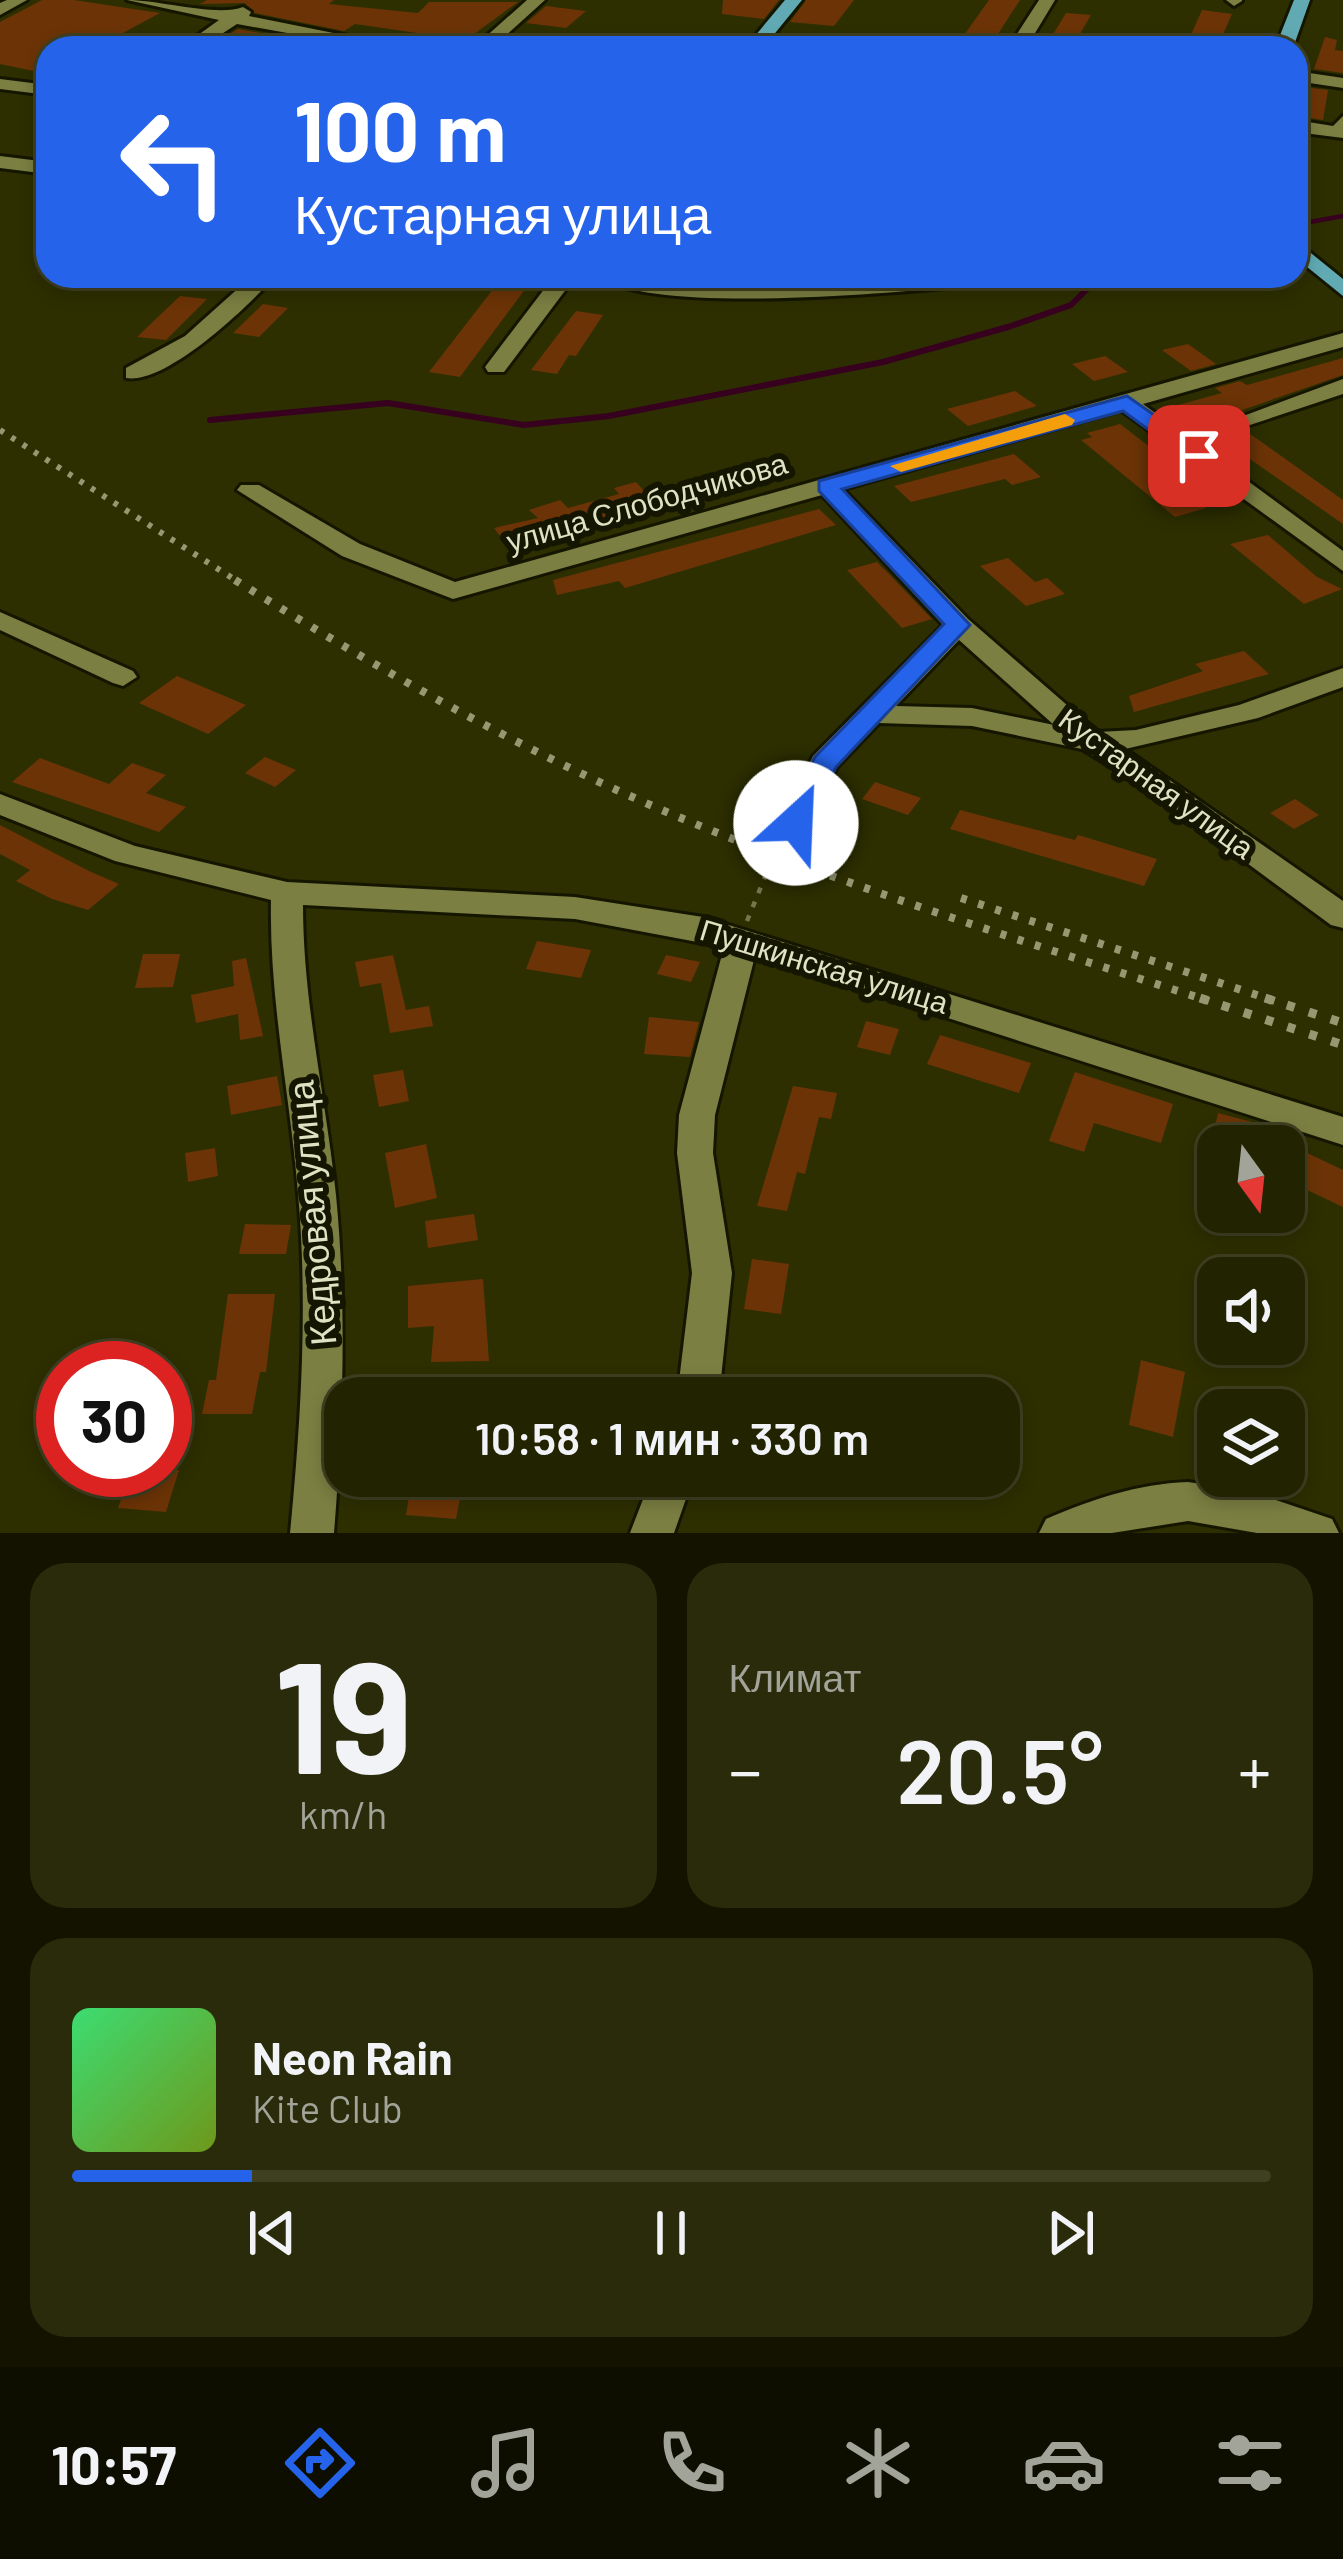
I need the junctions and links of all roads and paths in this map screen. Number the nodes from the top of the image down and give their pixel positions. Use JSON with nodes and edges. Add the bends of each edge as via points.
{"nodes":[{"id":1,"x":19,"y":0,"type":"edge"},
{"id":2,"x":135,"y":0,"type":"edge"},
{"id":3,"x":257,"y":0,"type":"edge"},
{"id":4,"x":537,"y":0,"type":"edge"},
{"id":5,"x":794,"y":0,"type":"edge"},
{"id":6,"x":1046,"y":0,"type":"edge"},
{"id":7,"x":1302,"y":0,"type":"edge"},
{"id":8,"x":0,"y":10,"type":"edge"},
{"id":9,"x":239,"y":16,"type":"junction"},
{"id":10,"x":207,"y":36,"type":"edge"},
{"id":11,"x":339,"y":36,"type":"edge"},
{"id":12,"x":496,"y":36,"type":"edge"},
{"id":13,"x":764,"y":36,"type":"edge"},
{"id":14,"x":1024,"y":36,"type":"edge"},
{"id":15,"x":1288,"y":36,"type":"edge"},
{"id":16,"x":1308,"y":78,"type":"edge"},
{"id":17,"x":1343,"y":83,"type":"edge"},
{"id":18,"x":0,"y":84,"type":"edge"},
{"id":19,"x":36,"y":88,"type":"edge"},
{"id":20,"x":1343,"y":122,"type":"edge"},
{"id":21,"x":1308,"y":128,"type":"edge"},
{"id":22,"x":0,"y":162,"type":"edge"},
{"id":23,"x":36,"y":166,"type":"edge"},
{"id":24,"x":1308,"y":258,"type":"edge"},
{"id":25,"x":251,"y":288,"type":"edge"},
{"id":26,"x":556,"y":288,"type":"edge"},
{"id":27,"x":696,"y":288,"type":"edge"},
{"id":28,"x":864,"y":288,"type":"edge"},
{"id":29,"x":1343,"y":290,"type":"edge"},
{"id":30,"x":1343,"y":340,"type":"edge"},
{"id":31,"x":1314,"y":348,"type":"junction"},
{"id":32,"x":496,"y":367,"type":"dead end"},
{"id":33,"x":1343,"y":370,"type":"edge"},
{"id":34,"x":134,"y":373,"type":"dead end"},
{"id":35,"x":1343,"y":386,"type":"edge"},
{"id":36,"x":1127,"y":403,"type":"junction"},
{"id":37,"x":1250,"y":418,"type":"dead end"},
{"id":38,"x":827,"y":486,"type":"junction"},
{"id":39,"x":250,"y":490,"type":"dead end"},
{"id":40,"x":1343,"y":563,"type":"edge"},
{"id":41,"x":0,"y":620,"type":"edge"},
{"id":42,"x":958,"y":625,"type":"junction"},
{"id":43,"x":123,"y":677,"type":"dead end"},
{"id":44,"x":1343,"y":677,"type":"edge"},
{"id":45,"x":870,"y":714,"type":"junction"},
{"id":46,"x":1091,"y":742,"type":"junction"},
{"id":47,"x":0,"y":804,"type":"edge"},
{"id":48,"x":0,"y":819,"type":"edge"},
{"id":49,"x":37,"y":820,"type":"junction"},
{"id":50,"x":796,"y":823,"type":"joint"},
{"id":51,"x":287,"y":893,"type":"junction"},
{"id":52,"x":1343,"y":916,"type":"edge"},
{"id":53,"x":743,"y":938,"type":"junction"},
{"id":54,"x":1343,"y":1131,"type":"edge"},
{"id":55,"x":700,"y":1377,"type":"edge"},
{"id":56,"x":665,"y":1497,"type":"edge"},
{"id":57,"x":312,"y":1533,"type":"edge"},
{"id":58,"x":652,"y":1533,"type":"edge"},
{"id":59,"x":1060,"y":1533,"type":"edge"},
{"id":60,"x":1317,"y":1533,"type":"edge"}],
"edges":[{"from":1,"to":8,"type":"street"},
{"from":2,"to":9,"type":"street"},
{"from":3,"to":9,"type":"street"},
{"from":4,"to":12,"type":"street"},
{"from":5,"to":13,"type":"main road"},
{"from":6,"to":14,"type":"street"},
{"from":7,"to":15,"type":"main road"},
{"from":9,"to":10,"type":"street"},
{"from":9,"to":11,"type":"street"},
{"from":16,"to":17,"type":"street"},
{"from":18,"to":19,"type":"street"},
{"from":20,"to":21,"type":"street","via":[[1340,133]]},
{"from":22,"to":23,"type":"street"},
{"from":24,"to":29,"type":"main road"},
{"from":25,"to":34,"type":"street","via":[[193,341]]},
{"from":26,"to":32,"type":"street"},
{"from":27,"to":28,"type":"street"},
{"from":30,"to":31,"type":"street","name":"улица Слободчикова"},
{"from":31,"to":33,"type":"street"},
{"from":31,"to":36,"type":"street","name":"улица Слободчикова"},
{"from":35,"to":37,"type":"street"},
{"from":36,"to":38,"type":"street","name":"улица Слободчикова"},
{"from":36,"to":40,"type":"street"},
{"from":38,"to":39,"type":"street","name":"улица Слободчикова","via":[[453,591],[351,550]]},
{"from":38,"to":42,"type":"street","name":"Кустарная улица"},
{"from":41,"to":43,"type":"street"},
{"from":42,"to":45,"type":"street"},
{"from":42,"to":46,"type":"street","name":"Кустарная улица"},
{"from":44,"to":46,"type":"street","via":[[1166,734]]},
{"from":45,"to":46,"type":"street","via":[[972,717]]},
{"from":45,"to":50,"type":"street","via":[[824,763]]},
{"from":46,"to":52,"type":"street","name":"Кустарная улица"},
{"from":47,"to":49,"type":"street","name":"Пушкинская улица"},
{"from":48,"to":49,"type":"street"},
{"from":49,"to":51,"type":"street","name":"Пушкинская улица","via":[[126,854]]},
{"from":50,"to":53,"type":"path","via":[[752,903]]},
{"from":51,"to":53,"type":"street","name":"Пушкинская улица","via":[[575,908]]},
{"from":51,"to":57,"type":"street","name":"Кедровая улица","via":[[285,947],[312,1150],[326,1352]]},
{"from":53,"to":54,"type":"street","name":"Пушкинская улица"},
{"from":53,"to":55,"type":"street","via":[[697,1115],[712,1273]]},
{"from":56,"to":58,"type":"street"},
{"from":59,"to":60,"type":"street","via":[[1166,1498],[1209,1500]]}]}
